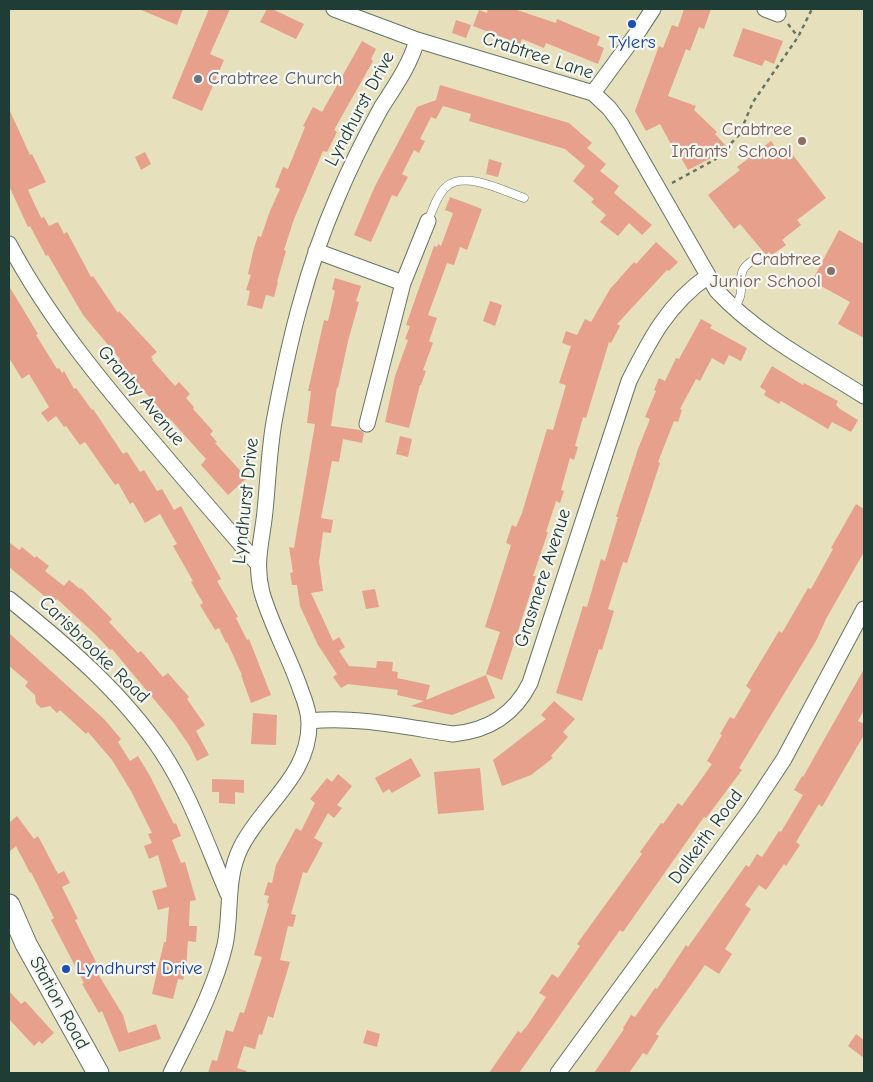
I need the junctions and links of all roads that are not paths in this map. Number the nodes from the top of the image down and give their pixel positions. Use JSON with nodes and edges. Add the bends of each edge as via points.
{"nodes":[{"id":1,"x":334,"y":9,"type":"edge"},
{"id":2,"x":653,"y":9,"type":"edge"},
{"id":3,"x":366,"y":15,"type":"edge"},
{"id":4,"x":417,"y":40,"type":"junction"},
{"id":5,"x":593,"y":93,"type":"junction"},
{"id":6,"x":524,"y":198,"type":"dead end"},
{"id":7,"x":428,"y":221,"type":"joint"},
{"id":8,"x":9,"y":244,"type":"edge"},
{"id":9,"x":316,"y":251,"type":"junction"},
{"id":10,"x":759,"y":256,"type":"dead end"},
{"id":11,"x":708,"y":276,"type":"junction"},
{"id":12,"x":403,"y":283,"type":"junction"},
{"id":13,"x":734,"y":308,"type":"junction"},
{"id":14,"x":864,"y":396,"type":"edge"},
{"id":15,"x":367,"y":424,"type":"dead end"},
{"id":16,"x":257,"y":563,"type":"junction"},
{"id":17,"x":9,"y":599,"type":"edge"},
{"id":18,"x":864,"y":610,"type":"edge"},
{"id":19,"x":309,"y":721,"type":"junction"},
{"id":20,"x":228,"y":894,"type":"junction"},
{"id":21,"x":9,"y":904,"type":"edge"},
{"id":22,"x":98,"y":1073,"type":"edge"},
{"id":23,"x":171,"y":1073,"type":"edge"},
{"id":24,"x":558,"y":1073,"type":"edge"}],
"edges":[{"from":1,"to":3,"type":"street","name":"Crabtree Lane"},
{"from":2,"to":5,"type":"street"},
{"from":3,"to":4,"type":"street","name":"Crabtree Lane"},
{"from":4,"to":5,"type":"street","name":"Crabtree Lane"},
{"from":4,"to":9,"type":"street","name":"Lyndhurst Drive","via":[[407,66],[365,138]]},
{"from":5,"to":11,"type":"street","name":"Crabtree Lane","via":[[621,124]]},
{"from":6,"to":7,"type":"lane","via":[[471,180],[455,181],[439,196]]},
{"from":7,"to":12,"type":"street"},
{"from":8,"to":16,"type":"street","name":"Granby Avenue","via":[[73,344],[115,398]]},
{"from":9,"to":12,"type":"street"},
{"from":9,"to":16,"type":"street","name":"Lyndhurst Drive","via":[[297,317],[274,425]]},
{"from":10,"to":13,"type":"lane","via":[[742,271],[742,293]]},
{"from":11,"to":13,"type":"street","name":"Crabtree Lane"},
{"from":11,"to":19,"type":"street","name":"Grasmere Avenue","via":[[676,304],[661,323],[629,381],[530,683],[516,705],[487,727],[452,734],[350,720]]},
{"from":12,"to":15,"type":"street"},
{"from":13,"to":14,"type":"street","name":"Crabtree Lane","via":[[756,327]]},
{"from":16,"to":19,"type":"street","name":"Lyndhurst Drive","via":[[269,614],[297,680]]},
{"from":17,"to":20,"type":"street","name":"Carisbrooke Road","via":[[54,635],[101,680],[136,717],[163,753],[182,786]]},
{"from":18,"to":24,"type":"street","name":"Dalkeith Road","via":[[784,759],[752,809]]},
{"from":19,"to":20,"type":"street","name":"Lyndhurst Drive","via":[[306,746],[295,775],[249,833],[234,867]]},
{"from":20,"to":23,"type":"street","name":"Lyndhurst Drive","via":[[225,944],[218,970]]},
{"from":21,"to":22,"type":"main road","name":"Station Road","via":[[26,944]]}]}
